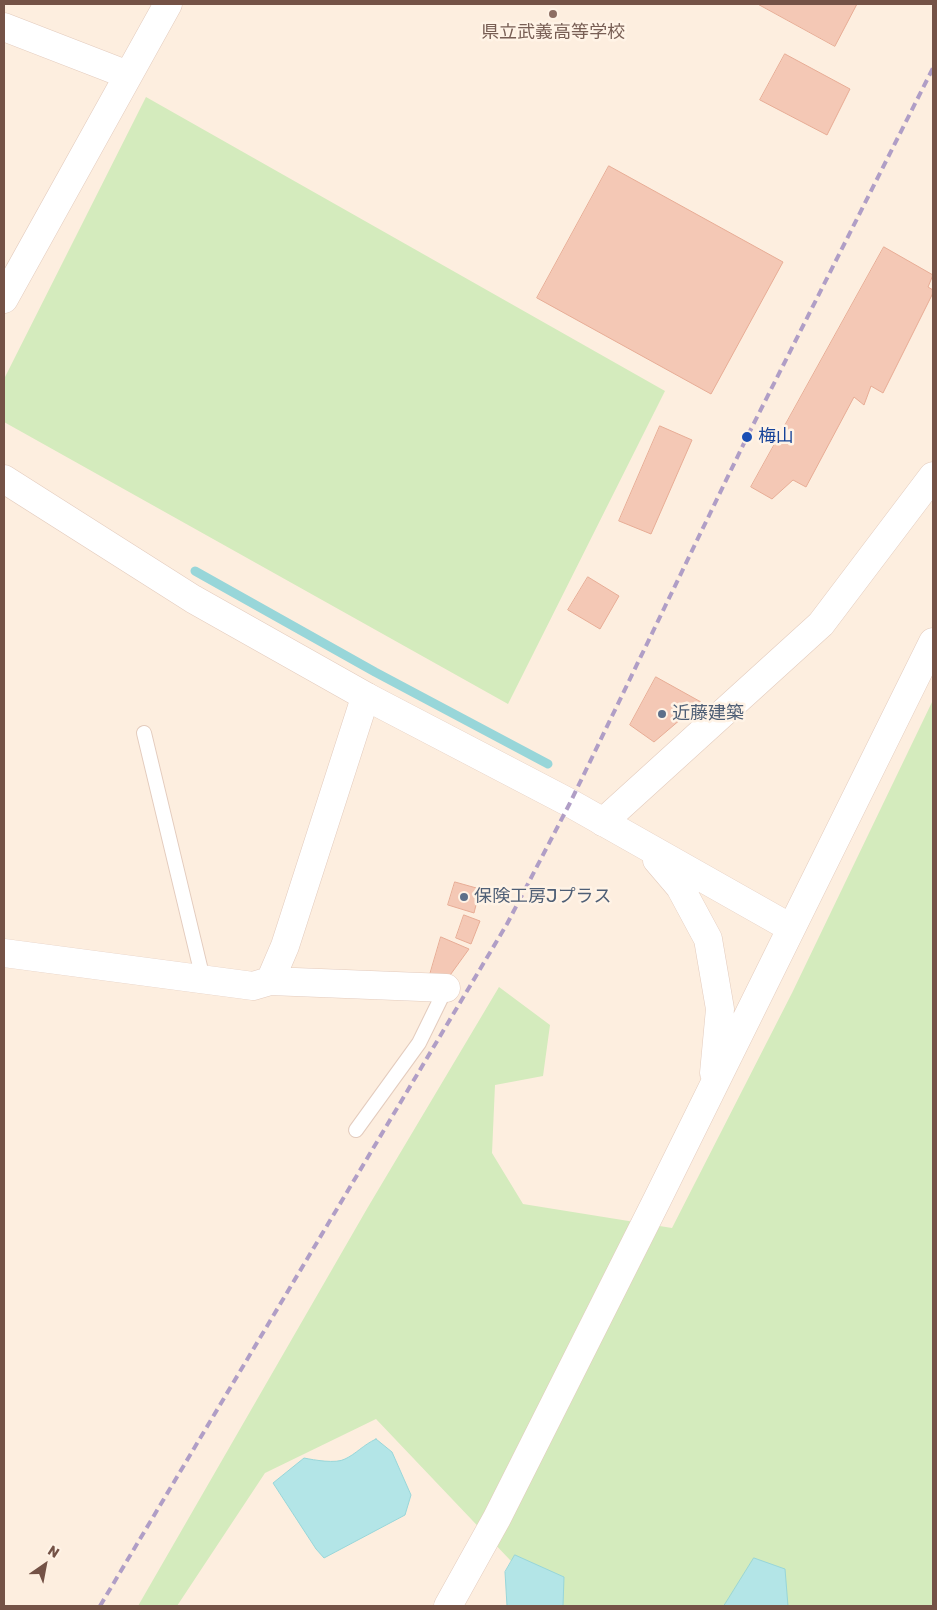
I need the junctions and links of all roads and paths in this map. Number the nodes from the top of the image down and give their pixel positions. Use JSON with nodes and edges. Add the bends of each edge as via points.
{"nodes":[{"id":1,"x":168,"y":4,"type":"edge"},
{"id":2,"x":4,"y":27,"type":"edge"},
{"id":3,"x":128,"y":74,"type":"junction"},
{"id":4,"x":4,"y":299,"type":"edge"},
{"id":5,"x":933,"y":476,"type":"edge"},
{"id":6,"x":4,"y":479,"type":"edge"},
{"id":7,"x":933,"y":642,"type":"edge"},
{"id":8,"x":367,"y":697,"type":"junction"},
{"id":9,"x":144,"y":734,"type":"dead end"},
{"id":10,"x":603,"y":822,"type":"junction"},
{"id":11,"x":647,"y":847,"type":"junction"},
{"id":12,"x":791,"y":928,"type":"junction"},
{"id":13,"x":4,"y":954,"type":"edge"},
{"id":14,"x":203,"y":979,"type":"junction"},
{"id":15,"x":270,"y":981,"type":"junction"},
{"id":16,"x":446,"y":988,"type":"joint"},
{"id":17,"x":712,"y":1089,"type":"junction"},
{"id":18,"x":356,"y":1130,"type":"dead end"},
{"id":19,"x":448,"y":1606,"type":"edge"}],
"edges":[{"from":1,"to":3,"type":"street"},
{"from":2,"to":3,"type":"street"},
{"from":3,"to":4,"type":"street"},
{"from":5,"to":10,"type":"street","via":[[820,624]]},
{"from":6,"to":8,"type":"street","via":[[193,599]]},
{"from":7,"to":12,"type":"street"},
{"from":8,"to":10,"type":"street"},
{"from":8,"to":15,"type":"street","via":[[285,946]]},
{"from":9,"to":14,"type":"lane"},
{"from":10,"to":11,"type":"street"},
{"from":11,"to":12,"type":"street"},
{"from":11,"to":17,"type":"street","via":[[680,887],[708,939],[720,1010]]},
{"from":12,"to":17,"type":"street"},
{"from":13,"to":14,"type":"street"},
{"from":14,"to":15,"type":"street","via":[[253,986]]},
{"from":15,"to":16,"type":"street"},
{"from":16,"to":18,"type":"lane","via":[[419,1043]]},
{"from":17,"to":19,"type":"street","via":[[502,1509]]}]}
